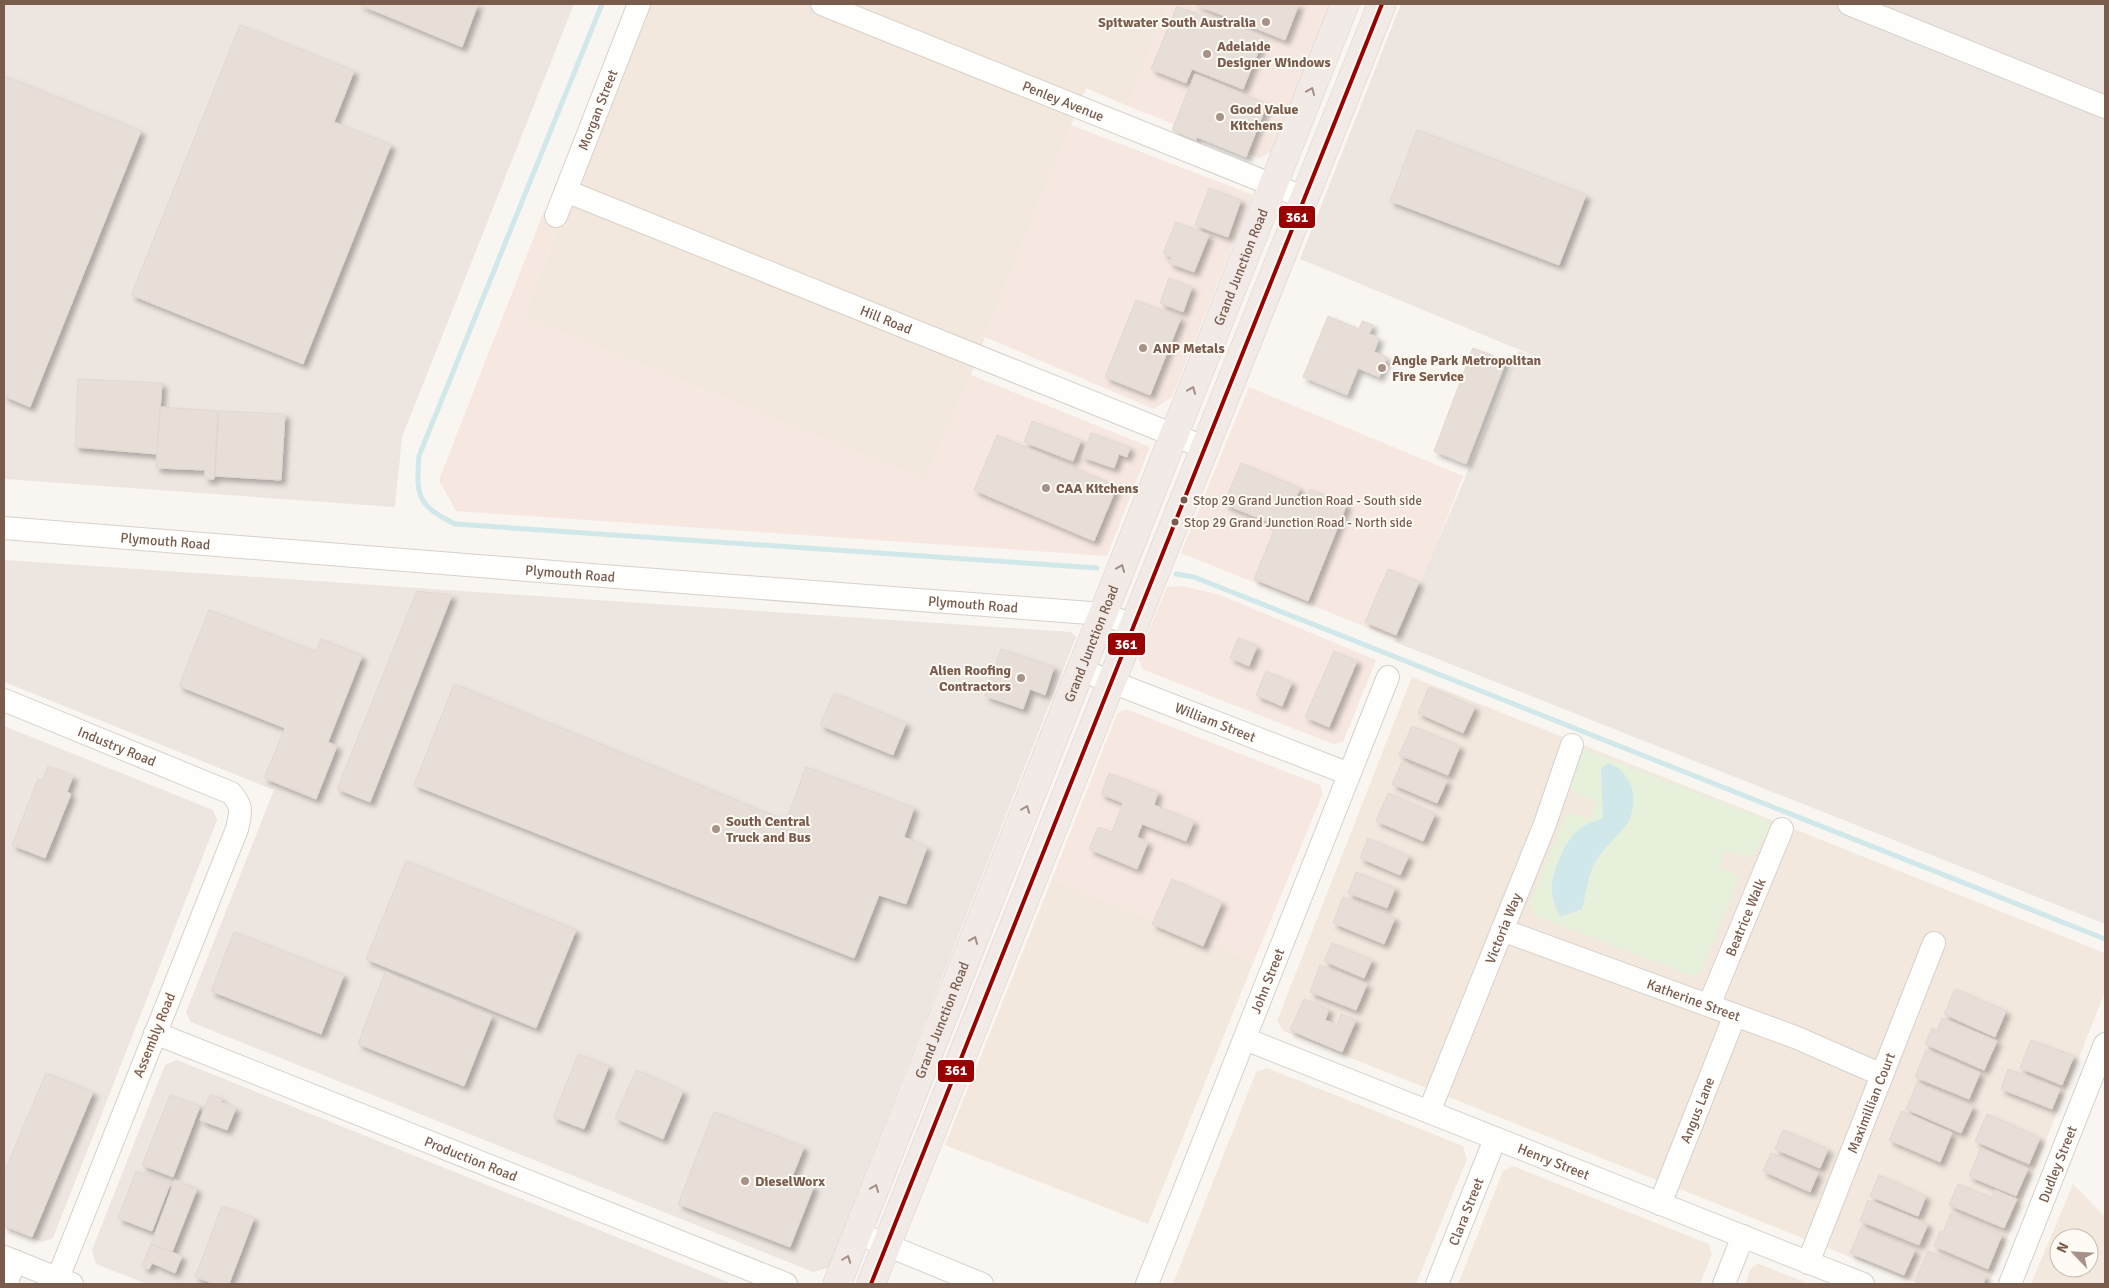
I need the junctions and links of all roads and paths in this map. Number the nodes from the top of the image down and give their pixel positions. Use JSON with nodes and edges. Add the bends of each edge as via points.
{"nodes":[{"id":1,"x":639,"y":4,"type":"edge"},
{"id":2,"x":822,"y":4,"type":"edge"},
{"id":3,"x":1345,"y":4,"type":"edge"},
{"id":4,"x":1382,"y":4,"type":"edge"},
{"id":5,"x":1849,"y":4,"type":"edge"},
{"id":6,"x":2105,"y":107,"type":"edge"},
{"id":7,"x":1273,"y":185,"type":"junction"},
{"id":8,"x":566,"y":191,"type":"junction"},
{"id":9,"x":1305,"y":198,"type":"junction"},
{"id":10,"x":556,"y":216,"type":"dead end"},
{"id":11,"x":1228,"y":300,"type":"junction"},
{"id":12,"x":1258,"y":310,"type":"junction"},
{"id":13,"x":1174,"y":435,"type":"junction"},
{"id":14,"x":1206,"y":448,"type":"junction"},
{"id":15,"x":4,"y":528,"type":"edge"},
{"id":16,"x":1103,"y":614,"type":"junction"},
{"id":17,"x":1133,"y":625,"type":"junction"},
{"id":18,"x":1081,"y":670,"type":"junction"},
{"id":19,"x":1388,"y":677,"type":"dead end"},
{"id":20,"x":1111,"y":681,"type":"junction"},
{"id":21,"x":4,"y":700,"type":"edge"},
{"id":22,"x":1572,"y":746,"type":"dead end"},
{"id":23,"x":1349,"y":774,"type":"junction"},
{"id":24,"x":230,"y":793,"type":"joint"},
{"id":25,"x":1782,"y":829,"type":"dead end"},
{"id":26,"x":1008,"y":855,"type":"junction"},
{"id":27,"x":1037,"y":866,"type":"junction"},
{"id":28,"x":1502,"y":930,"type":"junction"},
{"id":29,"x":1934,"y":943,"type":"dead end"},
{"id":30,"x":1709,"y":1005,"type":"junction"},
{"id":31,"x":1735,"y":1015,"type":"junction"},
{"id":32,"x":155,"y":1033,"type":"junction"},
{"id":33,"x":1245,"y":1039,"type":"junction"},
{"id":34,"x":2105,"y":1044,"type":"edge"},
{"id":35,"x":1882,"y":1075,"type":"junction"},
{"id":36,"x":1430,"y":1112,"type":"junction"},
{"id":37,"x":1495,"y":1139,"type":"junction"},
{"id":38,"x":1660,"y":1204,"type":"junction"},
{"id":39,"x":856,"y":1234,"type":"junction"},
{"id":40,"x":1743,"y":1236,"type":"junction"},
{"id":41,"x":887,"y":1246,"type":"junction"},
{"id":42,"x":9,"y":1259,"type":"edge"},
{"id":43,"x":1808,"y":1262,"type":"junction"},
{"id":44,"x":65,"y":1281,"type":"edge"},
{"id":45,"x":6,"y":1284,"type":"edge"},
{"id":46,"x":786,"y":1284,"type":"edge"},
{"id":47,"x":837,"y":1284,"type":"edge"},
{"id":48,"x":871,"y":1284,"type":"edge"},
{"id":49,"x":982,"y":1284,"type":"edge"},
{"id":50,"x":1147,"y":1284,"type":"edge"},
{"id":51,"x":1437,"y":1284,"type":"edge"},
{"id":52,"x":1724,"y":1284,"type":"edge"},
{"id":53,"x":1863,"y":1284,"type":"edge"},
{"id":54,"x":2010,"y":1284,"type":"edge"}],
"edges":[{"from":1,"to":8,"type":"street","name":"Morgan Street"},
{"from":2,"to":7,"type":"street","name":"Penley Avenue"},
{"from":7,"to":3,"type":"highway","name":"Grand Junction Road","one_way":true},
{"from":4,"to":9,"type":"highway"},
{"from":5,"to":6,"type":"street"},
{"from":7,"to":9,"type":"street","name":"Penley Avenue"},
{"from":7,"to":11,"type":"highway","name":"Grand Junction Road"},
{"from":8,"to":10,"type":"street","name":"Morgan Street"},
{"from":8,"to":13,"type":"street","name":"Hill Road"},
{"from":9,"to":12,"type":"highway"},
{"from":11,"to":12,"type":"street"},
{"from":13,"to":11,"type":"highway","name":"Grand Junction Road","one_way":true},
{"from":12,"to":14,"type":"highway"},
{"from":13,"to":14,"type":"street","name":"Hill Road"},
{"from":16,"to":13,"type":"highway","name":"Grand Junction Road","one_way":true},
{"from":14,"to":17,"type":"highway"},
{"from":15,"to":16,"type":"street","name":"Plymouth Road"},
{"from":16,"to":17,"type":"street","name":"Plymouth Road"},
{"from":16,"to":18,"type":"highway","name":"Grand Junction Road"},
{"from":17,"to":20,"type":"highway"},
{"from":18,"to":20,"type":"street","name":"William Street"},
{"from":26,"to":18,"type":"highway","name":"Grand Junction Road","one_way":true},
{"from":19,"to":23,"type":"street","name":"John Street"},
{"from":20,"to":23,"type":"street","name":"William Street"},
{"from":20,"to":27,"type":"highway"},
{"from":21,"to":24,"type":"street","name":"Industry Road"},
{"from":22,"to":28,"type":"street","name":"Victoria Way"},
{"from":23,"to":33,"type":"street","name":"John Street"},
{"from":24,"to":32,"type":"street","name":"Assembly Road","via":[[239,803],[237,829]]},
{"from":25,"to":30,"type":"street","name":"Beatrice Walk"},
{"from":26,"to":27,"type":"highway"},
{"from":39,"to":26,"type":"highway","name":"Grand Junction Road","one_way":true},
{"from":27,"to":41,"type":"highway"},
{"from":28,"to":30,"type":"street","name":"Katherine Street"},
{"from":28,"to":36,"type":"street","name":"Victoria Way"},
{"from":29,"to":35,"type":"street","name":"Maximillian Court"},
{"from":30,"to":31,"type":"street","name":"Katherine Street"},
{"from":31,"to":35,"type":"street","name":"Katherine Street"},
{"from":31,"to":38,"type":"street","name":"Angus Lane"},
{"from":32,"to":44,"type":"street","name":"Assembly Road"},
{"from":32,"to":46,"type":"street","name":"Production Road"},
{"from":33,"to":36,"type":"street","name":"Henry Street"},
{"from":33,"to":50,"type":"street","name":"John Street"},
{"from":34,"to":54,"type":"street","name":"Dudley Street"},
{"from":35,"to":43,"type":"street","name":"Maximillian Court"},
{"from":36,"to":37,"type":"street","name":"Henry Street"},
{"from":37,"to":38,"type":"street","name":"Henry Street"},
{"from":37,"to":51,"type":"street","name":"Clara Street"},
{"from":38,"to":40,"type":"street","name":"Henry Street"},
{"from":39,"to":41,"type":"street"},
{"from":47,"to":39,"type":"highway","name":"Grand Junction Road","one_way":true},
{"from":40,"to":43,"type":"street","name":"Henry Street"},
{"from":40,"to":52,"type":"street"},
{"from":41,"to":48,"type":"highway"},
{"from":41,"to":49,"type":"street"},
{"from":42,"to":44,"type":"street"},
{"from":42,"to":45,"type":"street"},
{"from":43,"to":53,"type":"street","name":"Henry Street"}]}
